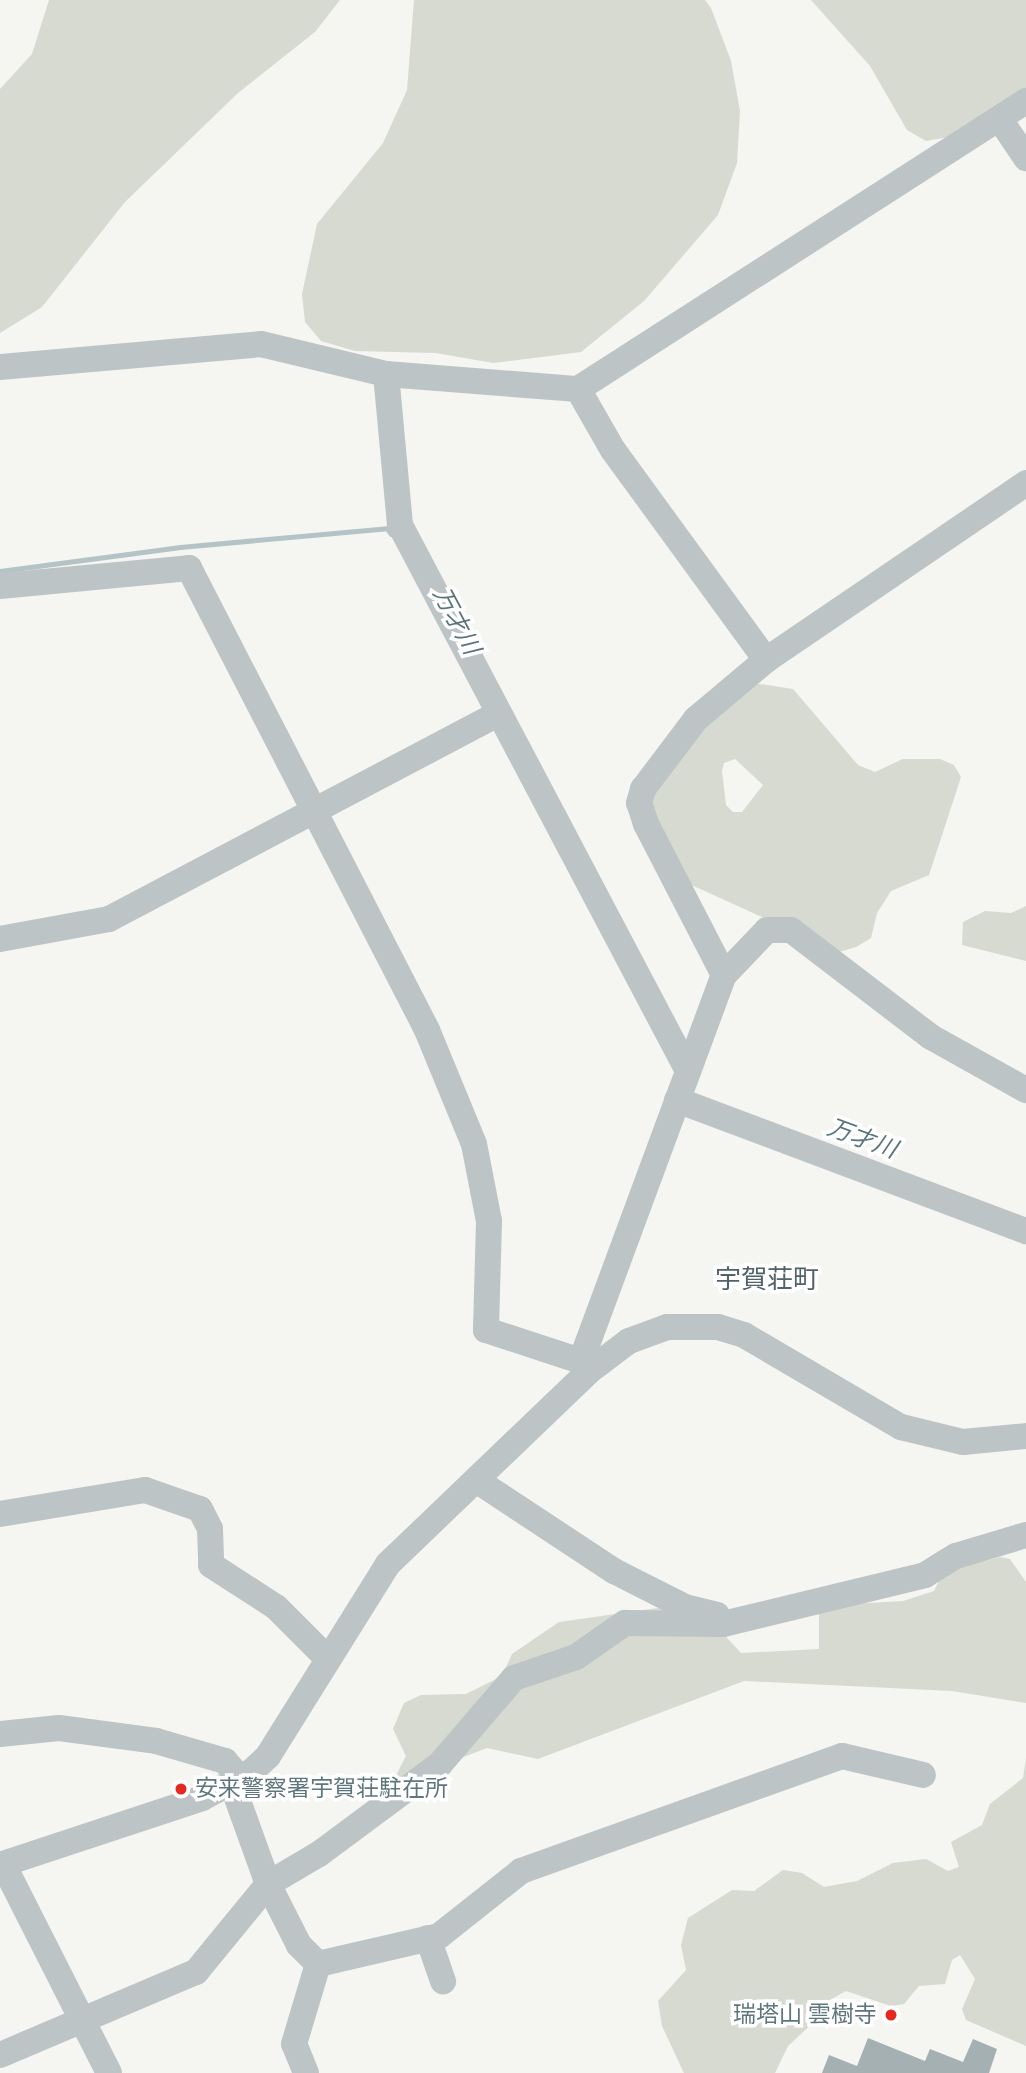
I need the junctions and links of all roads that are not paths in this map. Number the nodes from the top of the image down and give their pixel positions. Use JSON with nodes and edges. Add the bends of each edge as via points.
{"nodes":[{"id":1,"x":1026,"y":102,"type":"edge"},
{"id":2,"x":1001,"y":121,"type":"junction"},
{"id":3,"x":1026,"y":158,"type":"edge"},
{"id":4,"x":0,"y":367,"type":"edge"},
{"id":5,"x":386,"y":374,"type":"junction"},
{"id":6,"x":578,"y":388,"type":"junction"},
{"id":7,"x":1026,"y":483,"type":"edge"},
{"id":8,"x":0,"y":586,"type":"edge"},
{"id":9,"x":766,"y":660,"type":"junction"},
{"id":10,"x":491,"y":717,"type":"junction"},
{"id":11,"x":315,"y":811,"type":"junction"},
{"id":12,"x":0,"y":939,"type":"edge"},
{"id":13,"x":724,"y":975,"type":"junction"},
{"id":14,"x":687,"y":1069,"type":"junction"},
{"id":15,"x":1026,"y":1090,"type":"edge"},
{"id":16,"x":677,"y":1100,"type":"junction"},
{"id":17,"x":1026,"y":1231,"type":"edge"},
{"id":18,"x":584,"y":1367,"type":"junction"},
{"id":19,"x":1026,"y":1436,"type":"edge"},
{"id":20,"x":476,"y":1480,"type":"junction"},
{"id":21,"x":0,"y":1514,"type":"edge"},
{"id":22,"x":1026,"y":1535,"type":"edge"},
{"id":23,"x":742,"y":1615,"type":"junction"},
{"id":24,"x":326,"y":1657,"type":"junction"},
{"id":25,"x":0,"y":1734,"type":"edge"},
{"id":26,"x":923,"y":1775,"type":"dead end"},
{"id":27,"x":237,"y":1782,"type":"junction"},
{"id":28,"x":1,"y":1864,"type":"edge"},
{"id":29,"x":268,"y":1884,"type":"junction"},
{"id":30,"x":428,"y":1938,"type":"junction"},
{"id":31,"x":318,"y":1964,"type":"junction"},
{"id":32,"x":443,"y":1982,"type":"dead end"},
{"id":33,"x":83,"y":2015,"type":"junction"},
{"id":34,"x":0,"y":2055,"type":"edge"},
{"id":35,"x":109,"y":2073,"type":"edge"},
{"id":36,"x":306,"y":2073,"type":"edge"}],
"edges":[{"from":1,"to":2,"type":"street"},
{"from":2,"to":3,"type":"street"},
{"from":2,"to":6,"type":"street"},
{"from":4,"to":5,"type":"street","via":[[261,344]]},
{"from":5,"to":6,"type":"street"},
{"from":5,"to":10,"type":"street","via":[[400,525]]},
{"from":6,"to":9,"type":"street","via":[[613,450]]},
{"from":7,"to":9,"type":"street"},
{"from":8,"to":11,"type":"street","via":[[189,568]]},
{"from":9,"to":13,"type":"street","via":[[696,719],[657,765],[639,799],[646,824]]},
{"from":10,"to":11,"type":"street"},
{"from":10,"to":14,"type":"street"},
{"from":11,"to":12,"type":"street","via":[[109,919]]},
{"from":11,"to":18,"type":"street","via":[[427,1030],[474,1144],[489,1221],[486,1330]]},
{"from":13,"to":14,"type":"street"},
{"from":13,"to":15,"type":"street","via":[[767,930],[791,930],[932,1037]]},
{"from":14,"to":16,"type":"street"},
{"from":16,"to":17,"type":"street"},
{"from":16,"to":18,"type":"street"},
{"from":18,"to":19,"type":"street","via":[[667,1327],[718,1327],[744,1335],[901,1427],[963,1442]]},
{"from":18,"to":20,"type":"street"},
{"from":20,"to":23,"type":"street","via":[[614,1572],[685,1607]]},
{"from":20,"to":24,"type":"street","via":[[388,1564]]},
{"from":21,"to":24,"type":"street","via":[[145,1490],[200,1508],[210,1529],[211,1565],[276,1607]]},
{"from":22,"to":23,"type":"street","via":[[956,1556],[925,1575]]},
{"from":23,"to":29,"type":"street","via":[[723,1624],[625,1623],[576,1657],[514,1678],[440,1764],[319,1854]]},
{"from":24,"to":27,"type":"street","via":[[268,1756]]},
{"from":25,"to":27,"type":"street","via":[[59,1728],[156,1741],[225,1761]]},
{"from":26,"to":30,"type":"street","via":[[842,1756],[521,1871]]},
{"from":27,"to":28,"type":"street"},
{"from":27,"to":29,"type":"street"},
{"from":28,"to":33,"type":"street"},
{"from":29,"to":31,"type":"street","via":[[299,1945]]},
{"from":29,"to":33,"type":"street","via":[[196,1972]]},
{"from":30,"to":31,"type":"street"},
{"from":30,"to":32,"type":"street"},
{"from":31,"to":36,"type":"street","via":[[294,2044]]},
{"from":33,"to":34,"type":"street"},
{"from":33,"to":35,"type":"street"}]}
